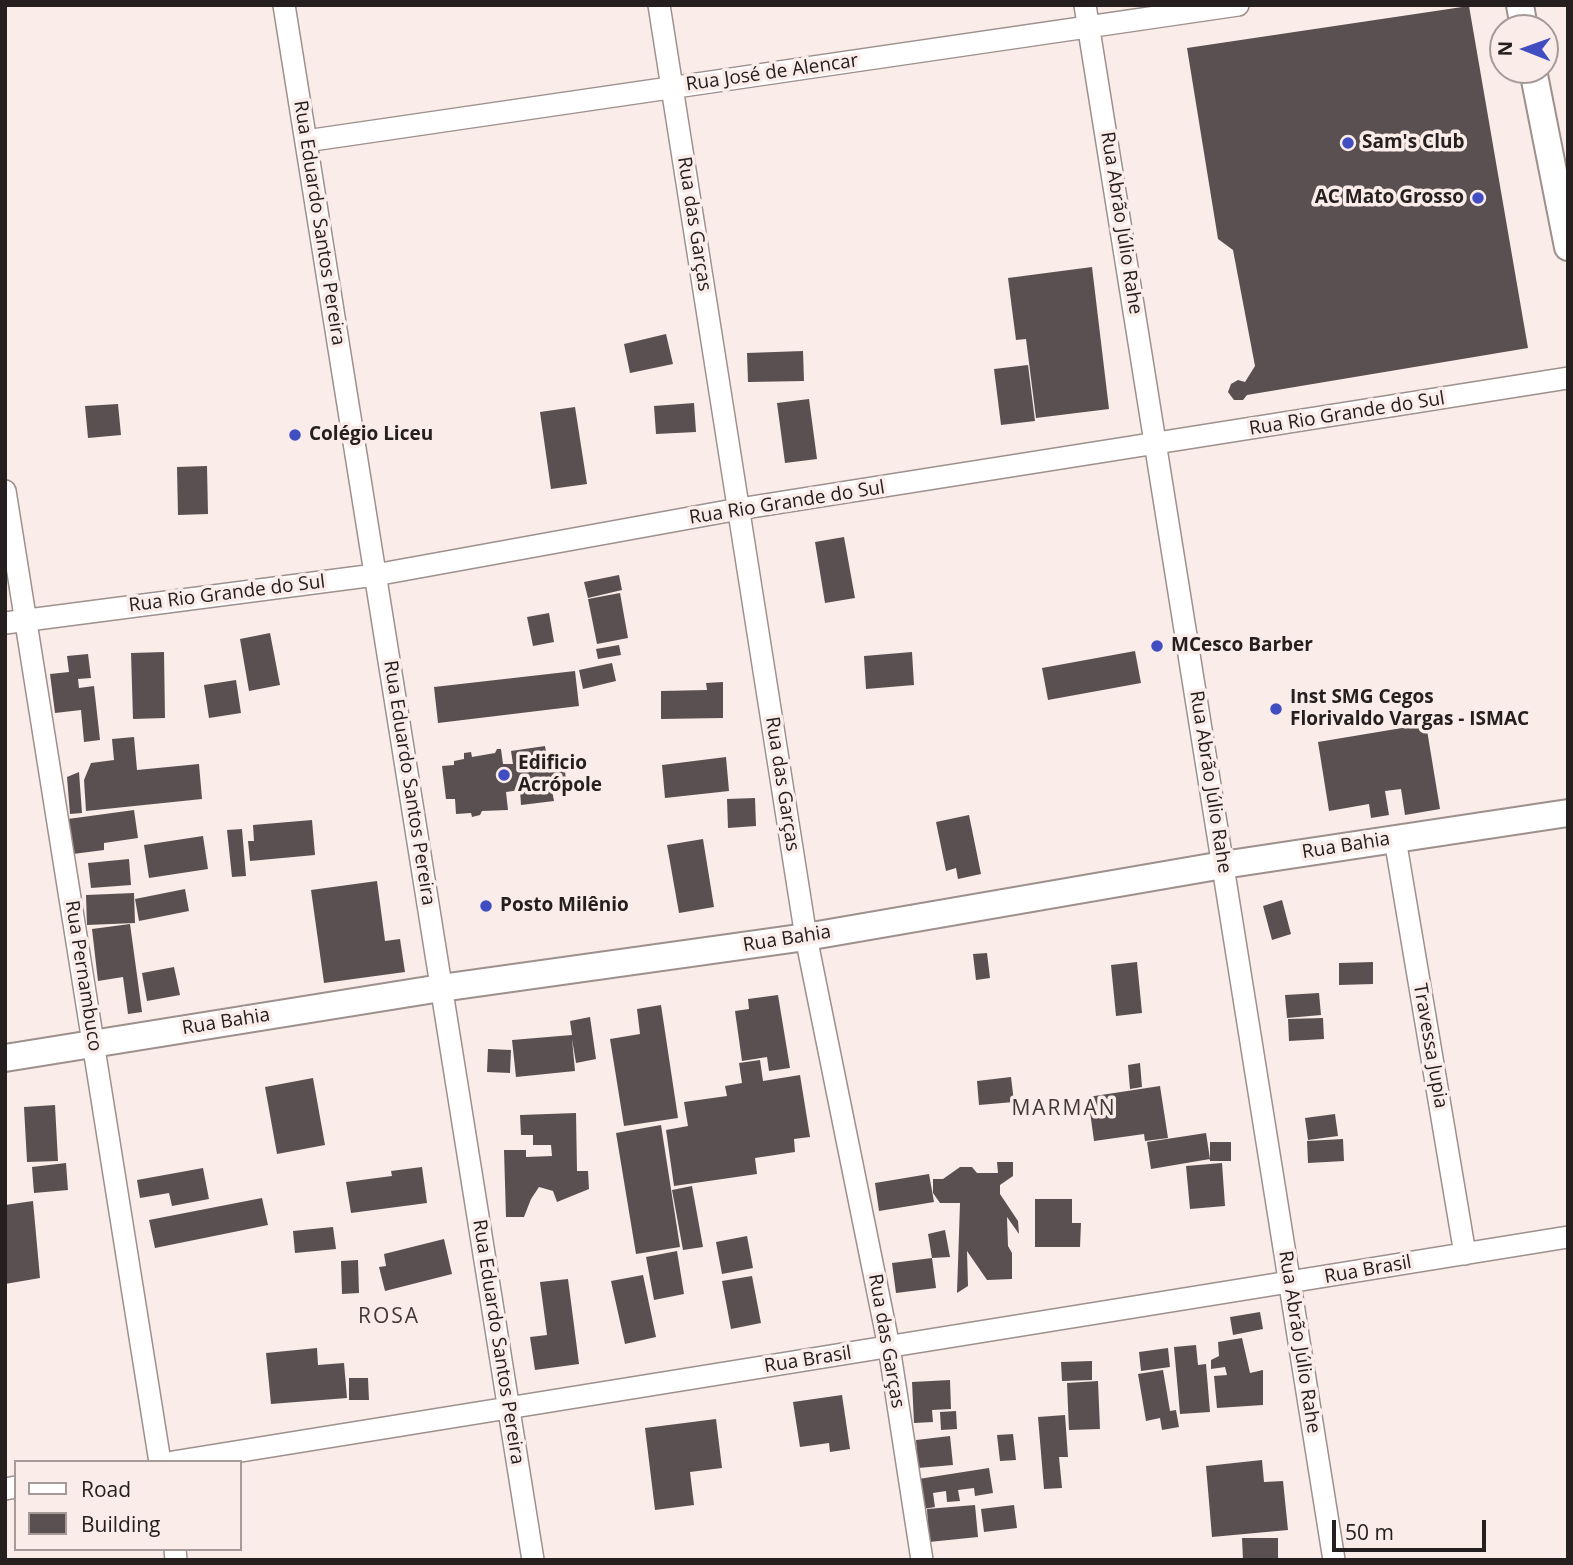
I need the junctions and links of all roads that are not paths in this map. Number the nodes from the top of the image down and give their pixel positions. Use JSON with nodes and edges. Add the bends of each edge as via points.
{"nodes":[{"id":1,"x":284,"y":5,"type":"edge"},
{"id":2,"x":659,"y":5,"type":"edge"},
{"id":3,"x":1086,"y":5,"type":"edge"},
{"id":4,"x":1238,"y":5,"type":"edge"},
{"id":5,"x":1089,"y":27,"type":"junction"},
{"id":6,"x":1536,"y":84,"type":"edge"},
{"id":7,"x":672,"y":87,"type":"junction"},
{"id":8,"x":306,"y":141,"type":"junction"},
{"id":9,"x":1568,"y":247,"type":"edge"},
{"id":10,"x":1568,"y":378,"type":"edge"},
{"id":11,"x":1157,"y":444,"type":"junction"},
{"id":12,"x":5,"y":491,"type":"edge"},
{"id":13,"x":739,"y":509,"type":"junction"},
{"id":14,"x":375,"y":575,"type":"junction"},
{"id":15,"x":15,"y":621,"type":"edge"},
{"id":16,"x":1568,"y":813,"type":"edge"},
{"id":17,"x":1395,"y":839,"type":"junction"},
{"id":18,"x":1223,"y":865,"type":"junction"},
{"id":19,"x":806,"y":937,"type":"junction"},
{"id":20,"x":442,"y":988,"type":"junction"},
{"id":21,"x":93,"y":1044,"type":"junction"},
{"id":22,"x":5,"y":1058,"type":"edge"},
{"id":23,"x":1568,"y":1237,"type":"edge"},
{"id":24,"x":1465,"y":1254,"type":"junction"},
{"id":25,"x":1289,"y":1284,"type":"junction"},
{"id":26,"x":889,"y":1347,"type":"junction"},
{"id":27,"x":509,"y":1408,"type":"junction"},
{"id":28,"x":160,"y":1460,"type":"edge"},
{"id":29,"x":185,"y":1460,"type":"edge"},
{"id":30,"x":533,"y":1560,"type":"edge"},
{"id":31,"x":922,"y":1560,"type":"edge"},
{"id":32,"x":1334,"y":1560,"type":"edge"}],
"edges":[{"from":1,"to":8,"type":"street","name":"Rua Eduardo Santos Pereira"},
{"from":2,"to":7,"type":"street","name":"Rua das Garças"},
{"from":3,"to":5,"type":"street","name":"Rua Abrão Júlio Rahe"},
{"from":4,"to":5,"type":"street","name":"Rua José de Alencar"},
{"from":5,"to":7,"type":"street","name":"Rua José de Alencar"},
{"from":5,"to":11,"type":"street","name":"Rua Abrão Júlio Rahe"},
{"from":6,"to":9,"type":"main road"},
{"from":7,"to":8,"type":"street","name":"Rua José de Alencar"},
{"from":7,"to":13,"type":"street","name":"Rua das Garças"},
{"from":8,"to":14,"type":"street","name":"Rua Eduardo Santos Pereira"},
{"from":10,"to":11,"type":"street","name":"Rua Rio Grande do Sul"},
{"from":11,"to":13,"type":"street","name":"Rua Rio Grande do Sul"},
{"from":11,"to":18,"type":"street","name":"Rua Abrão Júlio Rahe"},
{"from":12,"to":15,"type":"street","name":"Rua Pernambuco"},
{"from":13,"to":14,"type":"street","name":"Rua Rio Grande do Sul"},
{"from":13,"to":19,"type":"street","name":"Rua das Garças"},
{"from":14,"to":15,"type":"street","name":"Rua Rio Grande do Sul"},
{"from":14,"to":20,"type":"street","name":"Rua Eduardo Santos Pereira"},
{"from":15,"to":21,"type":"street","name":"Rua Pernambuco"},
{"from":16,"to":17,"type":"main road","name":"Rua Bahia"},
{"from":17,"to":18,"type":"main road","name":"Rua Bahia"},
{"from":17,"to":24,"type":"street","name":"Travessa Jupia"},
{"from":18,"to":19,"type":"main road","name":"Rua Bahia"},
{"from":18,"to":25,"type":"street","name":"Rua Abrão Júlio Rahe"},
{"from":19,"to":20,"type":"main road","name":"Rua Bahia"},
{"from":19,"to":26,"type":"street","name":"Rua das Garças"},
{"from":20,"to":21,"type":"main road","name":"Rua Bahia"},
{"from":20,"to":27,"type":"street","name":"Rua Eduardo Santos Pereira"},
{"from":21,"to":22,"type":"main road","name":"Rua Bahia"},
{"from":21,"to":28,"type":"street","name":"Rua Pernambuco"},
{"from":23,"to":24,"type":"street","name":"Rua Brasil"},
{"from":24,"to":25,"type":"street","name":"Rua Brasil"},
{"from":25,"to":26,"type":"street","name":"Rua Brasil"},
{"from":25,"to":32,"type":"street","name":"Rua Abrão Júlio Rahe"},
{"from":26,"to":27,"type":"street","name":"Rua Brasil"},
{"from":26,"to":31,"type":"street","name":"Rua das Garças"},
{"from":27,"to":29,"type":"street","name":"Rua Brasil"},
{"from":27,"to":30,"type":"street","name":"Rua Eduardo Santos Pereira"}]}
